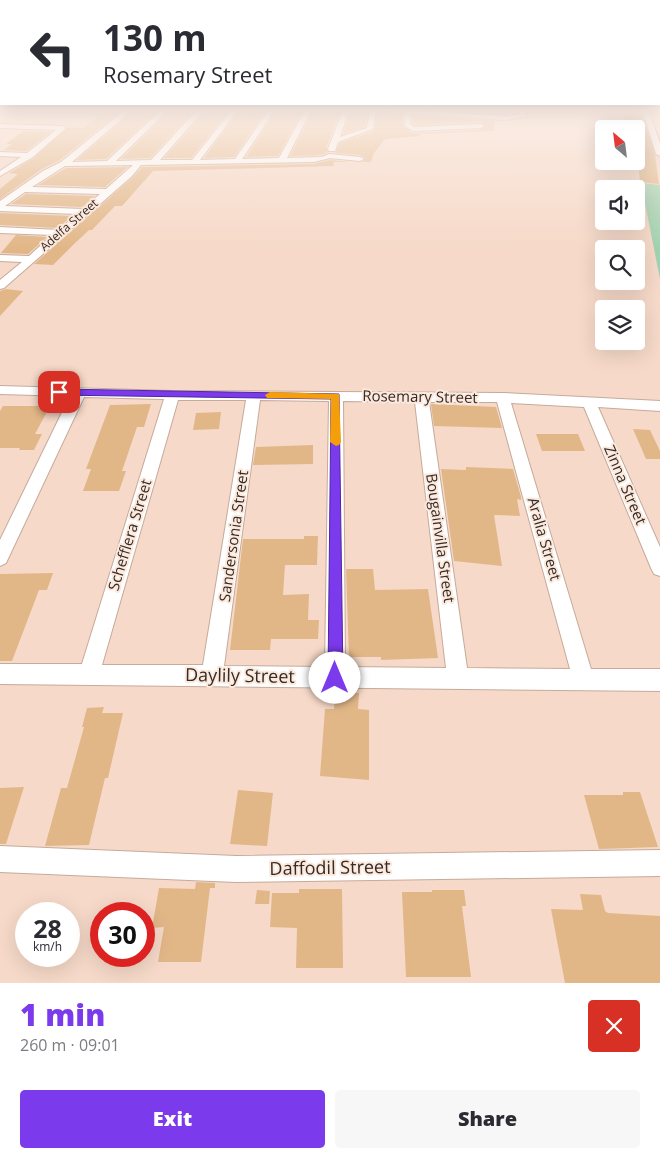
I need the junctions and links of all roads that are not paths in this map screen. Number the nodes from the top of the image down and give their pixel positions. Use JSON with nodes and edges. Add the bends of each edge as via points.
{"nodes":[{"id":1,"x":29,"y":156,"type":"edge"},
{"id":2,"x":74,"y":156,"type":"edge"},
{"id":3,"x":117,"y":156,"type":"edge"},
{"id":4,"x":159,"y":156,"type":"edge"},
{"id":5,"x":199,"y":156,"type":"edge"},
{"id":6,"x":241,"y":156,"type":"edge"},
{"id":7,"x":284,"y":156,"type":"edge"},
{"id":8,"x":329,"y":156,"type":"joint"},
{"id":9,"x":360,"y":159,"type":"dead end"},
{"id":10,"x":282,"y":160,"type":"junction"},
{"id":11,"x":194,"y":162,"type":"junction"},
{"id":12,"x":237,"y":162,"type":"junction"},
{"id":13,"x":153,"y":163,"type":"junction"},
{"id":14,"x":64,"y":164,"type":"junction"},
{"id":15,"x":109,"y":164,"type":"junction"},
{"id":16,"x":138,"y":164,"type":"junction"},
{"id":17,"x":2,"y":172,"type":"edge"},
{"id":18,"x":46,"y":173,"type":"junction"},
{"id":19,"x":64,"y":173,"type":"dead end"},
{"id":20,"x":21,"y":189,"type":"junction"},
{"id":21,"x":108,"y":192,"type":"junction"},
{"id":22,"x":0,"y":206,"type":"edge"},
{"id":23,"x":84,"y":212,"type":"junction"},
{"id":24,"x":0,"y":230,"type":"edge"},
{"id":25,"x":61,"y":233,"type":"junction"},
{"id":26,"x":0,"y":258,"type":"edge"},
{"id":27,"x":31,"y":258,"type":"junction"},
{"id":28,"x":0,"y":286,"type":"edge"},
{"id":29,"x":0,"y":390,"type":"edge"},
{"id":30,"x":79,"y":393,"type":"junction"},
{"id":31,"x":172,"y":395,"type":"junction"},
{"id":32,"x":254,"y":395,"type":"junction"},
{"id":33,"x":336,"y":396,"type":"junction"},
{"id":34,"x":421,"y":397,"type":"junction"},
{"id":35,"x":503,"y":398,"type":"junction"},
{"id":36,"x":589,"y":402,"type":"junction"},
{"id":37,"x":660,"y":406,"type":"edge"},
{"id":38,"x":0,"y":558,"type":"edge"},
{"id":39,"x":660,"y":568,"type":"edge"},
{"id":40,"x":0,"y":674,"type":"edge"},
{"id":41,"x":88,"y":675,"type":"junction"},
{"id":42,"x":212,"y":676,"type":"junction"},
{"id":43,"x":335,"y":678,"type":"junction"},
{"id":44,"x":458,"y":678,"type":"junction"},
{"id":45,"x":584,"y":680,"type":"junction"},
{"id":46,"x":660,"y":680,"type":"edge"},
{"id":47,"x":0,"y":859,"type":"edge"},
{"id":48,"x":660,"y":863,"type":"edge"}],
"edges":[{"from":1,"to":17,"type":"street"},
{"from":2,"to":14,"type":"street"},
{"from":3,"to":15,"type":"street"},
{"from":4,"to":13,"type":"street"},
{"from":5,"to":11,"type":"street"},
{"from":6,"to":12,"type":"street"},
{"from":7,"to":10,"type":"street"},
{"from":8,"to":9,"type":"street"},
{"from":8,"to":10,"type":"street","via":[[314,160]]},
{"from":10,"to":12,"type":"street"},
{"from":11,"to":12,"type":"street"},
{"from":11,"to":13,"type":"street"},
{"from":13,"to":16,"type":"street"},
{"from":14,"to":15,"type":"street"},
{"from":14,"to":18,"type":"street"},
{"from":15,"to":16,"type":"street"},
{"from":16,"to":21,"type":"street","name":"Adelfa Street"},
{"from":18,"to":19,"type":"street"},
{"from":18,"to":20,"type":"street"},
{"from":20,"to":21,"type":"street"},
{"from":20,"to":22,"type":"street"},
{"from":21,"to":23,"type":"street","name":"Adelfa Street"},
{"from":22,"to":23,"type":"street"},
{"from":23,"to":25,"type":"street","name":"Adelfa Street"},
{"from":24,"to":25,"type":"street"},
{"from":25,"to":27,"type":"street","name":"Adelfa Street"},
{"from":26,"to":27,"type":"street"},
{"from":27,"to":28,"type":"street","name":"Adelfa Street"},
{"from":29,"to":30,"type":"street","name":"Rosemary Street"},
{"from":30,"to":31,"type":"street","name":"Rosemary Street"},
{"from":30,"to":38,"type":"street"},
{"from":31,"to":32,"type":"street","name":"Rosemary Street"},
{"from":31,"to":41,"type":"street","name":"Schefflera Street"},
{"from":32,"to":33,"type":"street","name":"Rosemary Street"},
{"from":32,"to":42,"type":"street","name":"Sandersonia Street"},
{"from":33,"to":34,"type":"street","name":"Rosemary Street"},
{"from":33,"to":43,"type":"street"},
{"from":34,"to":35,"type":"street","name":"Rosemary Street"},
{"from":34,"to":44,"type":"street","name":"Bougainvilla Street"},
{"from":35,"to":36,"type":"street","name":"Rosemary Street"},
{"from":35,"to":45,"type":"street","name":"Aralia Street"},
{"from":36,"to":37,"type":"street","name":"Rosemary Street"},
{"from":36,"to":39,"type":"street","name":"Zinna Street"},
{"from":40,"to":41,"type":"street","name":"Daylily Street"},
{"from":41,"to":42,"type":"street","name":"Daylily Street"},
{"from":42,"to":43,"type":"street","name":"Daylily Street"},
{"from":43,"to":44,"type":"street","name":"Daylily Street"},
{"from":44,"to":45,"type":"street","name":"Daylily Street"},
{"from":45,"to":46,"type":"street","name":"Daylily Street"},
{"from":47,"to":48,"type":"street","name":"Daffodil Street","via":[[236,869]]}]}
